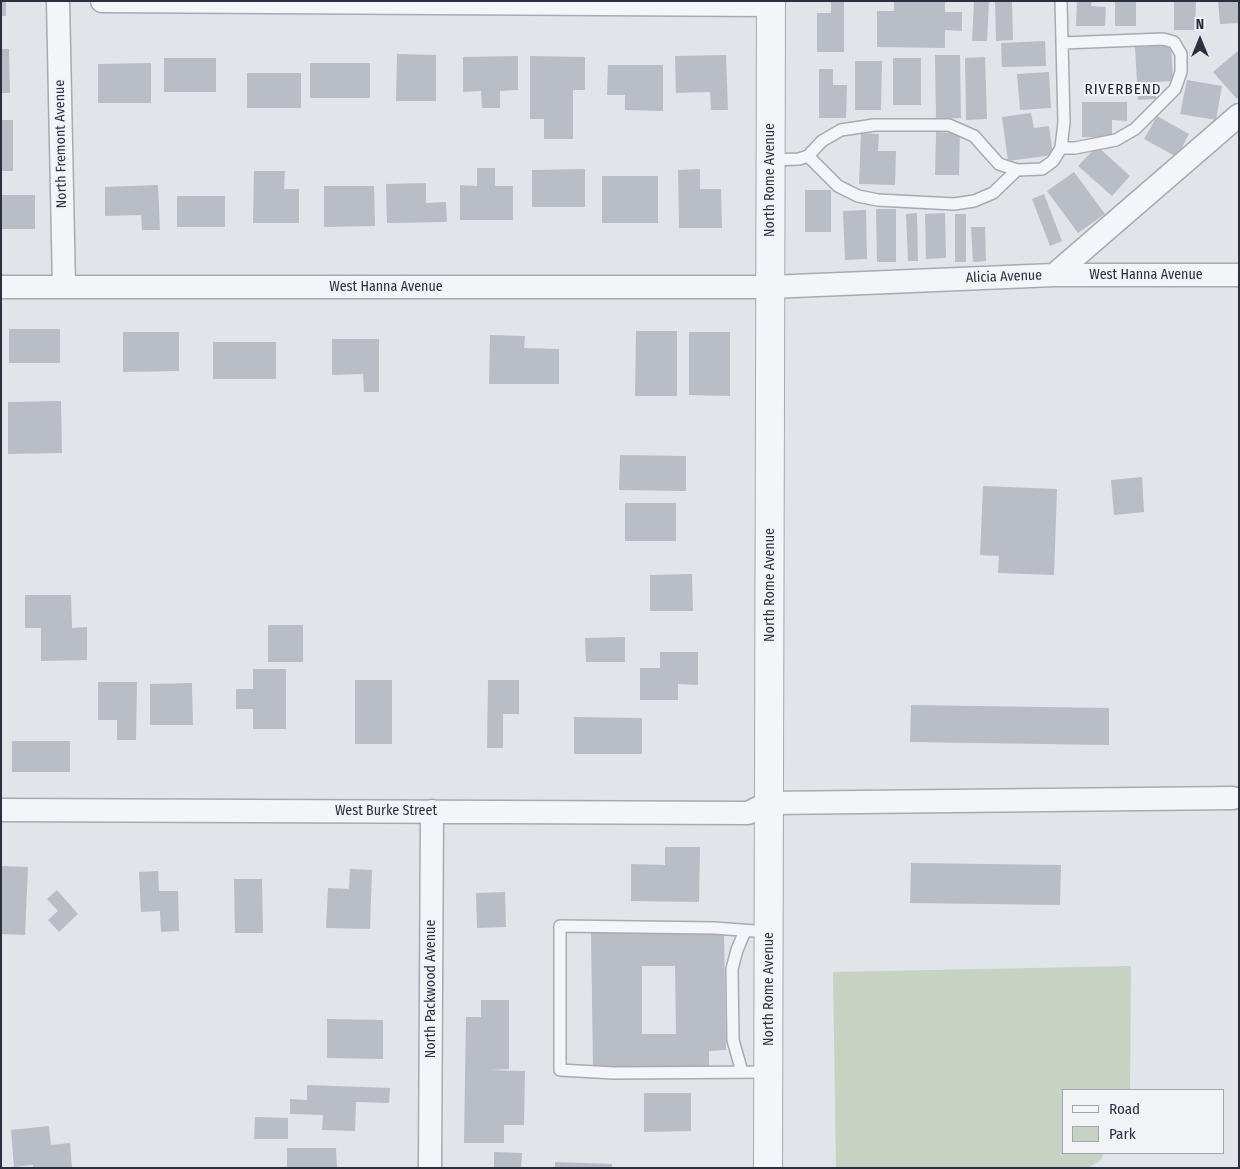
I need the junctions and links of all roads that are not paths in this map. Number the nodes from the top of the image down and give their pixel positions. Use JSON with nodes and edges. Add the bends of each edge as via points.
{"nodes":[{"id":1,"x":58,"y":1,"type":"edge"},
{"id":2,"x":102,"y":1,"type":"edge"},
{"id":3,"x":1061,"y":1,"type":"edge"},
{"id":4,"x":771,"y":3,"type":"edge"},
{"id":5,"x":1063,"y":43,"type":"junction"},
{"id":6,"x":1239,"y":115,"type":"edge"},
{"id":7,"x":1061,"y":148,"type":"junction"},
{"id":8,"x":808,"y":156,"type":"junction"},
{"id":9,"x":770,"y":160,"type":"junction"},
{"id":10,"x":1018,"y":170,"type":"junction"},
{"id":11,"x":1054,"y":275,"type":"junction"},
{"id":12,"x":1239,"y":275,"type":"edge"},
{"id":13,"x":1,"y":287,"type":"edge"},
{"id":14,"x":64,"y":287,"type":"junction"},
{"id":15,"x":770,"y":287,"type":"junction"},
{"id":16,"x":1233,"y":798,"type":"dead end"},
{"id":17,"x":768,"y":803,"type":"junction"},
{"id":18,"x":1,"y":810,"type":"edge"},
{"id":19,"x":432,"y":811,"type":"junction"},
{"id":20,"x":757,"y":931,"type":"junction"},
{"id":21,"x":755,"y":1072,"type":"junction"},
{"id":22,"x":430,"y":1168,"type":"edge"},
{"id":23,"x":768,"y":1168,"type":"edge"}],
"edges":[{"from":1,"to":14,"type":"street","name":"North Fremont Avenue"},
{"from":2,"to":4,"type":"street"},
{"from":3,"to":5,"type":"lane"},
{"from":4,"to":9,"type":"street","name":"North Rome Avenue"},
{"from":5,"to":7,"type":"lane","via":[[1064,122]]},
{"from":5,"to":7,"type":"lane","via":[[1163,39],[1174,42],[1181,54],[1181,72],[1176,89],[1135,129],[1116,140]]},
{"from":6,"to":11,"type":"street","name":"Alicia Avenue"},
{"from":7,"to":10,"type":"lane","via":[[1053,161],[1042,169]]},
{"from":8,"to":9,"type":"lane"},
{"from":8,"to":10,"type":"lane","via":[[822,141],[841,130],[874,125],[949,125],[974,136],[999,164]]},
{"from":8,"to":10,"type":"lane","via":[[838,186],[858,196],[878,200],[954,204],[974,201],[993,193]]},
{"from":9,"to":15,"type":"street","name":"North Rome Avenue"},
{"from":11,"to":12,"type":"street","name":"West Hanna Avenue"},
{"from":11,"to":15,"type":"street","name":"Alicia Avenue"},
{"from":13,"to":14,"type":"street","name":"West Hanna Avenue"},
{"from":14,"to":15,"type":"street","name":"West Hanna Avenue"},
{"from":15,"to":17,"type":"street","name":"North Rome Avenue"},
{"from":16,"to":17,"type":"street"},
{"from":17,"to":19,"type":"street","name":"West Burke Street","via":[[748,814]]},
{"from":17,"to":20,"type":"street","name":"North Rome Avenue"},
{"from":18,"to":19,"type":"street","name":"West Burke Street"},
{"from":19,"to":22,"type":"street","name":"North Packwood Avenue"},
{"from":20,"to":21,"type":"street","name":"North Rome Avenue"},
{"from":20,"to":21,"type":"lane","via":[[737,950],[732,969],[733,1040]]},
{"from":20,"to":21,"type":"lane","via":[[560,926],[560,1070]]},
{"from":21,"to":23,"type":"street","name":"North Rome Avenue"}]}
